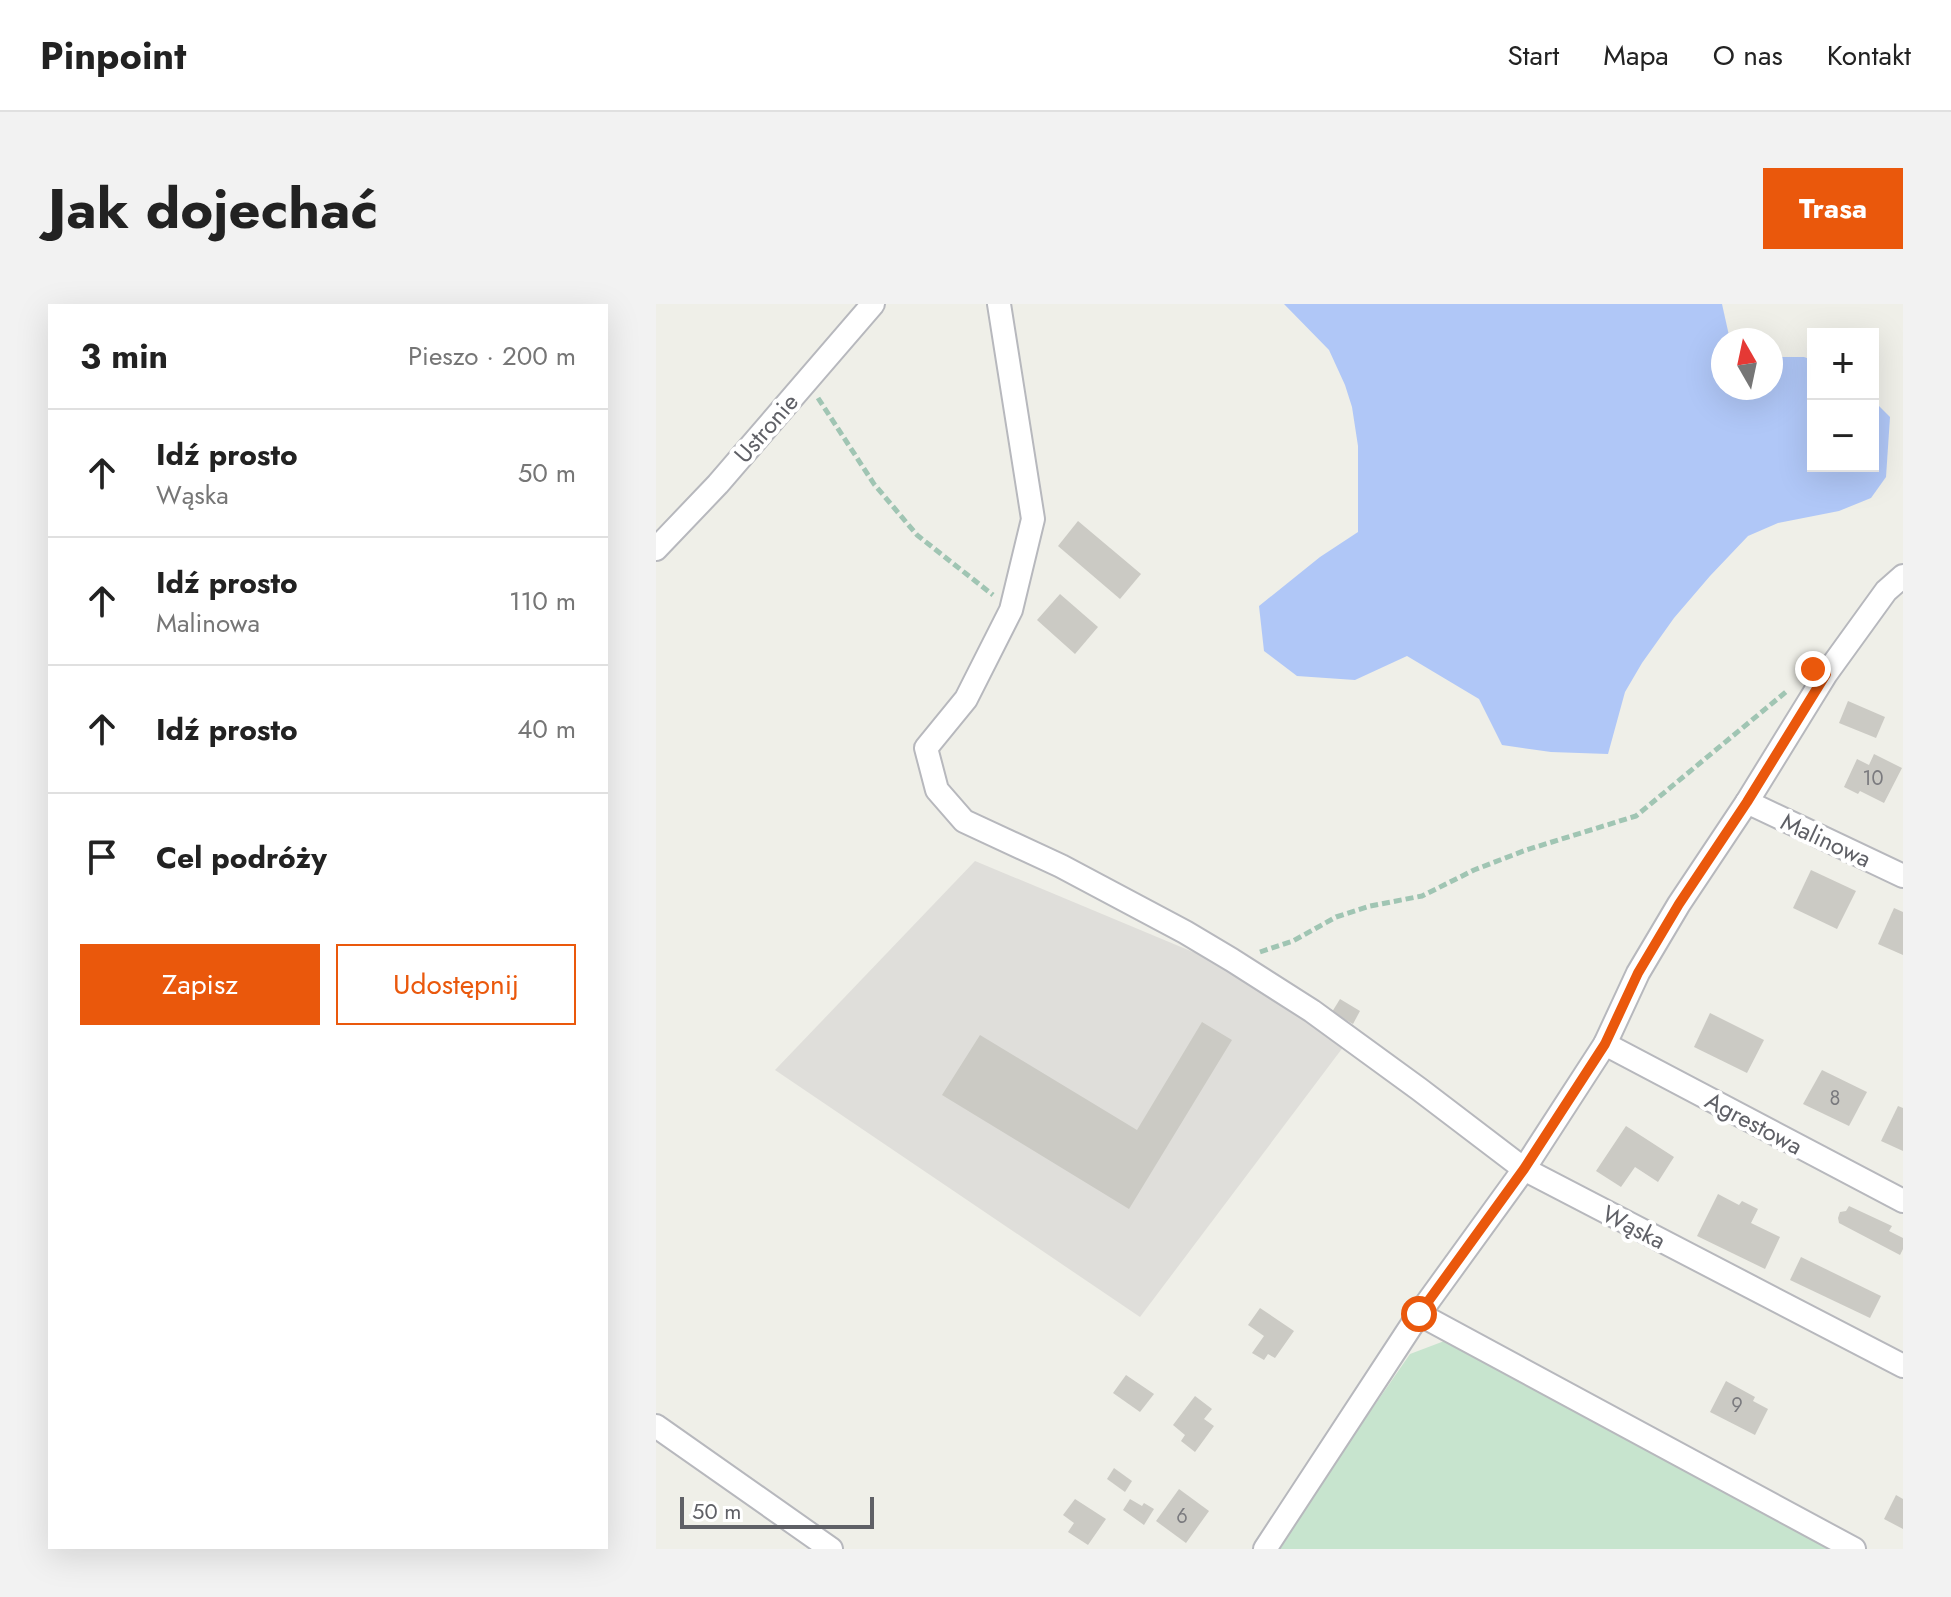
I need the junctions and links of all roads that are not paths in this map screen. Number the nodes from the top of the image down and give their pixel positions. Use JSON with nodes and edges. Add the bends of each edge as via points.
{"nodes":[{"id":1,"x":873,"y":304,"type":"edge"},
{"id":2,"x":999,"y":304,"type":"edge"},
{"id":3,"x":656,"y":549,"type":"edge"},
{"id":4,"x":1903,"y":576,"type":"edge"},
{"id":5,"x":1747,"y":802,"type":"junction"},
{"id":6,"x":1903,"y":876,"type":"edge"},
{"id":7,"x":1605,"y":1044,"type":"junction"},
{"id":8,"x":1524,"y":1169,"type":"junction"},
{"id":9,"x":1903,"y":1201,"type":"edge"},
{"id":10,"x":1419,"y":1314,"type":"junction"},
{"id":11,"x":1903,"y":1366,"type":"edge"},
{"id":12,"x":656,"y":1426,"type":"edge"},
{"id":13,"x":831,"y":1549,"type":"edge"},
{"id":14,"x":1265,"y":1549,"type":"edge"},
{"id":15,"x":1854,"y":1549,"type":"edge"}],
"edges":[{"from":1,"to":3,"type":"street","name":"Ustronie"},
{"from":2,"to":8,"type":"street","name":"Wąska","via":[[1033,519],[1011,610],[966,699],[926,748],[937,790],[964,821],[1185,932],[1312,1011]]},
{"from":4,"to":5,"type":"street","via":[[1886,591],[1826,674]]},
{"from":5,"to":6,"type":"street","name":"Malinowa"},
{"from":5,"to":7,"type":"street","via":[[1638,973]]},
{"from":7,"to":8,"type":"street"},
{"from":7,"to":9,"type":"street","name":"Agrestowa"},
{"from":8,"to":10,"type":"street"},
{"from":8,"to":11,"type":"street","name":"Wąska"},
{"from":10,"to":14,"type":"street"},
{"from":10,"to":15,"type":"street"},
{"from":12,"to":13,"type":"street"}]}
